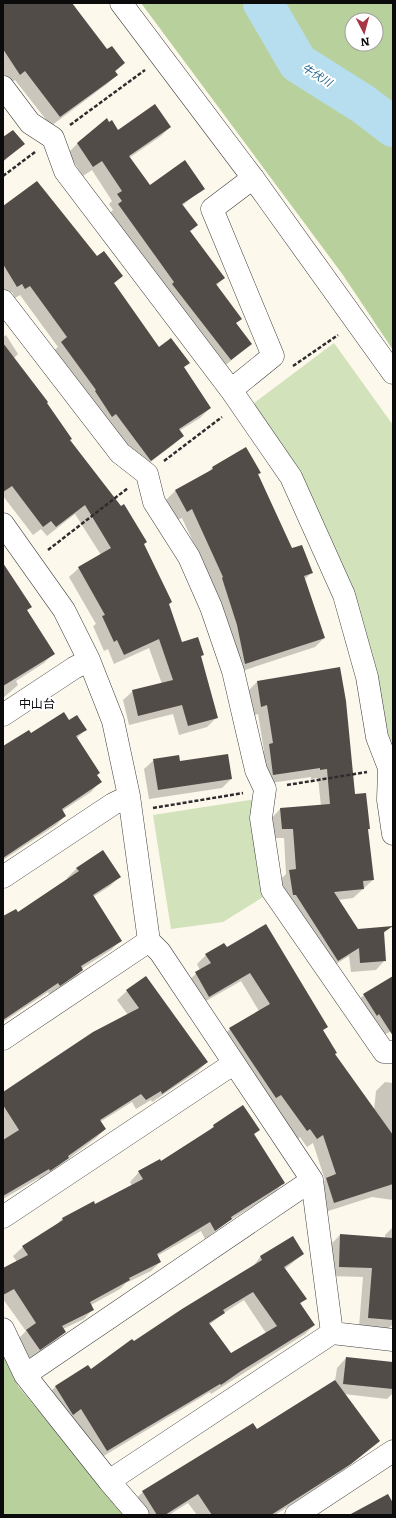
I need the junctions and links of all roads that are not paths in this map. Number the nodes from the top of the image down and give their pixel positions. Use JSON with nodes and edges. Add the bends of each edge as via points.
{"nodes":[{"id":1,"x":121,"y":3,"type":"edge"},
{"id":2,"x":3,"y":87,"type":"edge"},
{"id":3,"x":252,"y":178,"type":"junction"},
{"id":4,"x":3,"y":301,"type":"edge"},
{"id":5,"x":393,"y":373,"type":"edge"},
{"id":6,"x":231,"y":390,"type":"junction"},
{"id":7,"x":3,"y":524,"type":"edge"},
{"id":8,"x":10,"y":547,"type":"edge"},
{"id":9,"x":89,"y":660,"type":"junction"},
{"id":10,"x":3,"y":716,"type":"edge"},
{"id":11,"x":128,"y":796,"type":"junction"},
{"id":12,"x":393,"y":834,"type":"edge"},
{"id":13,"x":3,"y":877,"type":"edge"},
{"id":14,"x":149,"y":942,"type":"junction"},
{"id":15,"x":3,"y":1039,"type":"edge"},
{"id":16,"x":393,"y":1052,"type":"edge"},
{"id":17,"x":233,"y":1064,"type":"junction"},
{"id":18,"x":312,"y":1180,"type":"junction"},
{"id":19,"x":3,"y":1217,"type":"edge"},
{"id":20,"x":3,"y":1329,"type":"edge"},
{"id":21,"x":332,"y":1333,"type":"junction"},
{"id":22,"x":393,"y":1340,"type":"edge"},
{"id":23,"x":25,"y":1375,"type":"junction"},
{"id":24,"x":393,"y":1451,"type":"edge"},
{"id":25,"x":109,"y":1481,"type":"junction"},
{"id":26,"x":138,"y":1515,"type":"edge"},
{"id":27,"x":296,"y":1515,"type":"edge"}],
"edges":[{"from":1,"to":3,"type":"street"},
{"from":2,"to":6,"type":"street","via":[[30,123],[53,138],[65,171]]},
{"from":3,"to":5,"type":"street"},
{"from":3,"to":6,"type":"street","via":[[212,209],[273,356]]},
{"from":4,"to":16,"type":"street","via":[[120,453],[146,474],[154,502],[189,557],[211,607],[233,671],[256,770],[265,789],[261,818],[272,890],[384,1052]]},
{"from":6,"to":12,"type":"street","via":[[291,478],[344,595],[367,677],[377,738],[389,768],[388,800]]},
{"from":7,"to":8,"type":"street"},
{"from":8,"to":9,"type":"street","via":[[64,610]]},
{"from":9,"to":10,"type":"street"},
{"from":9,"to":11,"type":"street","via":[[113,721]]},
{"from":11,"to":13,"type":"street"},
{"from":11,"to":14,"type":"street"},
{"from":14,"to":15,"type":"street"},
{"from":14,"to":17,"type":"street","via":[[160,952]]},
{"from":17,"to":18,"type":"street"},
{"from":17,"to":19,"type":"street"},
{"from":18,"to":21,"type":"street"},
{"from":18,"to":23,"type":"street"},
{"from":20,"to":23,"type":"street"},
{"from":21,"to":22,"type":"street"},
{"from":21,"to":25,"type":"street"},
{"from":23,"to":25,"type":"street"},
{"from":24,"to":27,"type":"street"},
{"from":25,"to":26,"type":"street"}]}
